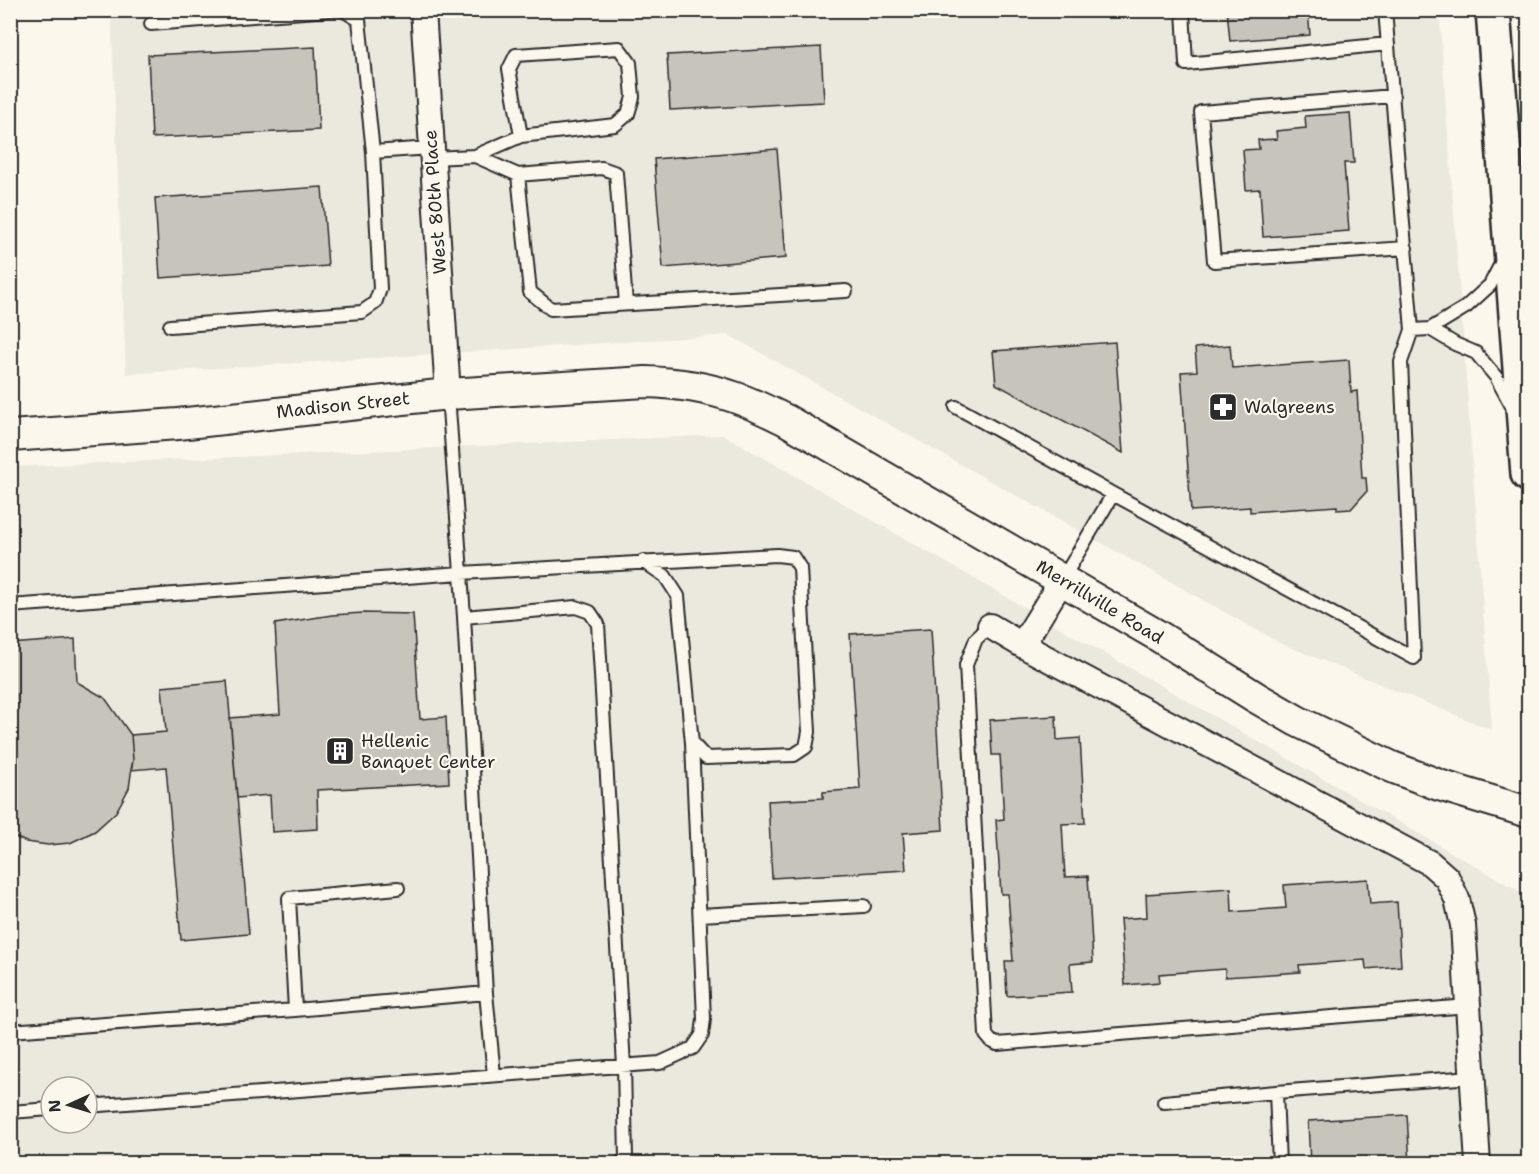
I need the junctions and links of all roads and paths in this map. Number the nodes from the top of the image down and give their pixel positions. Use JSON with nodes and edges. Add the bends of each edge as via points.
{"nodes":[{"id":1,"x":329,"y":10,"type":"edge"},
{"id":2,"x":343,"y":10,"type":"edge"},
{"id":3,"x":423,"y":10,"type":"edge"},
{"id":4,"x":1183,"y":10,"type":"edge"},
{"id":5,"x":1385,"y":10,"type":"edge"},
{"id":6,"x":1493,"y":10,"type":"edge"},
{"id":7,"x":151,"y":24,"type":"dead end"},
{"id":8,"x":1388,"y":44,"type":"junction"},
{"id":9,"x":1393,"y":96,"type":"junction"},
{"id":10,"x":521,"y":136,"type":"junction"},
{"id":11,"x":373,"y":152,"type":"junction"},
{"id":12,"x":431,"y":153,"type":"junction"},
{"id":13,"x":475,"y":156,"type":"junction"},
{"id":14,"x":518,"y":175,"type":"junction"},
{"id":15,"x":1511,"y":243,"type":"junction"},
{"id":16,"x":1406,"y":248,"type":"junction"},
{"id":17,"x":846,"y":291,"type":"dead end"},
{"id":18,"x":626,"y":304,"type":"junction"},
{"id":19,"x":170,"y":326,"type":"dead end"},
{"id":20,"x":1430,"y":329,"type":"junction"},
{"id":21,"x":1412,"y":330,"type":"junction"},
{"id":22,"x":675,"y":383,"type":"joint"},
{"id":23,"x":448,"y":394,"type":"junction"},
{"id":24,"x":956,"y":407,"type":"dead end"},
{"id":25,"x":1525,"y":430,"type":"junction"},
{"id":26,"x":10,"y":436,"type":"edge"},
{"id":27,"x":1528,"y":474,"type":"edge"},
{"id":28,"x":1113,"y":494,"type":"junction"},
{"id":29,"x":644,"y":561,"type":"junction"},
{"id":30,"x":461,"y":573,"type":"junction"},
{"id":31,"x":1062,"y":580,"type":"junction"},
{"id":32,"x":10,"y":606,"type":"edge"},
{"id":33,"x":464,"y":617,"type":"junction"},
{"id":34,"x":990,"y":626,"type":"joint"},
{"id":35,"x":1022,"y":645,"type":"junction"},
{"id":36,"x":692,"y":743,"type":"junction"},
{"id":37,"x":1528,"y":812,"type":"edge"},
{"id":38,"x":398,"y":888,"type":"dead end"},
{"id":39,"x":864,"y":906,"type":"dead end"},
{"id":40,"x":700,"y":915,"type":"junction"},
{"id":41,"x":486,"y":993,"type":"junction"},
{"id":42,"x":1468,"y":1006,"type":"junction"},
{"id":43,"x":295,"y":1010,"type":"junction"},
{"id":44,"x":10,"y":1031,"type":"edge"},
{"id":45,"x":624,"y":1066,"type":"junction"},
{"id":46,"x":494,"y":1076,"type":"junction"},
{"id":47,"x":1472,"y":1077,"type":"junction"},
{"id":48,"x":1276,"y":1092,"type":"junction"},
{"id":49,"x":1164,"y":1102,"type":"dead end"},
{"id":50,"x":99,"y":1105,"type":"edge"},
{"id":51,"x":39,"y":1110,"type":"edge"},
{"id":52,"x":10,"y":1112,"type":"edge"},
{"id":53,"x":620,"y":1164,"type":"edge"},
{"id":54,"x":1279,"y":1164,"type":"edge"},
{"id":55,"x":1478,"y":1164,"type":"edge"}],
"edges":[{"from":1,"to":7,"type":"lane"},
{"from":2,"to":11,"type":"lane","via":[[359,20]]},
{"from":3,"to":12,"type":"street","name":"West 80th Place"},
{"from":4,"to":8,"type":"lane","via":[[1186,64]]},
{"from":5,"to":8,"type":"lane"},
{"from":6,"to":15,"type":"main road"},
{"from":8,"to":9,"type":"lane"},
{"from":9,"to":16,"type":"lane"},
{"from":9,"to":16,"type":"lane","via":[[1201,112],[1214,261]]},
{"from":10,"to":10,"type":"lane","via":[[615,125],[628,114],[633,96],[630,63],[619,48],[516,55],[509,69]]},
{"from":10,"to":13,"type":"lane"},
{"from":11,"to":12,"type":"lane"},
{"from":11,"to":19,"type":"lane","via":[[380,289],[375,303],[362,312]]},
{"from":12,"to":13,"type":"lane"},
{"from":12,"to":23,"type":"street","name":"West 80th Place"},
{"from":13,"to":14,"type":"lane"},
{"from":14,"to":18,"type":"lane","via":[[530,292],[551,309]]},
{"from":14,"to":18,"type":"lane","via":[[602,168],[616,173]]},
{"from":15,"to":20,"type":"lane","via":[[1490,285],[1466,307]]},
{"from":15,"to":25,"type":"main road"},
{"from":16,"to":21,"type":"lane"},
{"from":17,"to":18,"type":"lane"},
{"from":20,"to":21,"type":"lane"},
{"from":20,"to":25,"type":"lane","via":[[1484,361]]},
{"from":21,"to":28,"type":"lane","via":[[1401,362],[1414,658]]},
{"from":22,"to":23,"type":"street","name":"Madison Street"},
{"from":22,"to":31,"type":"street","name":"Merrillville Road","via":[[735,397],[786,420]]},
{"from":23,"to":26,"type":"street","name":"Madison Street","via":[[178,424]]},
{"from":23,"to":30,"type":"lane"},
{"from":24,"to":28,"type":"lane"},
{"from":25,"to":27,"type":"main road"},
{"from":28,"to":31,"type":"lane"},
{"from":29,"to":30,"type":"lane"},
{"from":29,"to":36,"type":"lane","via":[[665,576],[678,596]]},
{"from":29,"to":36,"type":"lane","via":[[777,555],[793,557],[800,568],[809,732],[806,747],[794,755],[706,758]]},
{"from":30,"to":32,"type":"lane"},
{"from":30,"to":33,"type":"lane"},
{"from":31,"to":35,"type":"street"},
{"from":31,"to":37,"type":"street","name":"Merrillville Road","via":[[1296,721],[1392,767]]},
{"from":33,"to":41,"type":"lane"},
{"from":33,"to":45,"type":"lane","via":[[576,607],[590,612],[598,624]]},
{"from":34,"to":35,"type":"street"},
{"from":34,"to":42,"type":"lane","via":[[976,639],[966,665],[986,1035],[990,1041],[997,1044]]},
{"from":35,"to":42,"type":"street","via":[[1430,863],[1448,878],[1457,899]]},
{"from":36,"to":40,"type":"lane"},
{"from":38,"to":43,"type":"lane","via":[[289,898]]},
{"from":39,"to":40,"type":"lane"},
{"from":40,"to":45,"type":"lane","via":[[702,1035],[693,1048],[660,1063]]},
{"from":41,"to":43,"type":"lane"},
{"from":41,"to":46,"type":"lane"},
{"from":42,"to":47,"type":"street"},
{"from":43,"to":44,"type":"lane"},
{"from":45,"to":46,"type":"lane"},
{"from":45,"to":53,"type":"lane","via":[[626,1158]]},
{"from":46,"to":50,"type":"lane"},
{"from":47,"to":48,"type":"lane"},
{"from":47,"to":55,"type":"street"},
{"from":48,"to":49,"type":"lane"},
{"from":48,"to":54,"type":"lane"},
{"from":51,"to":52,"type":"lane"}]}
